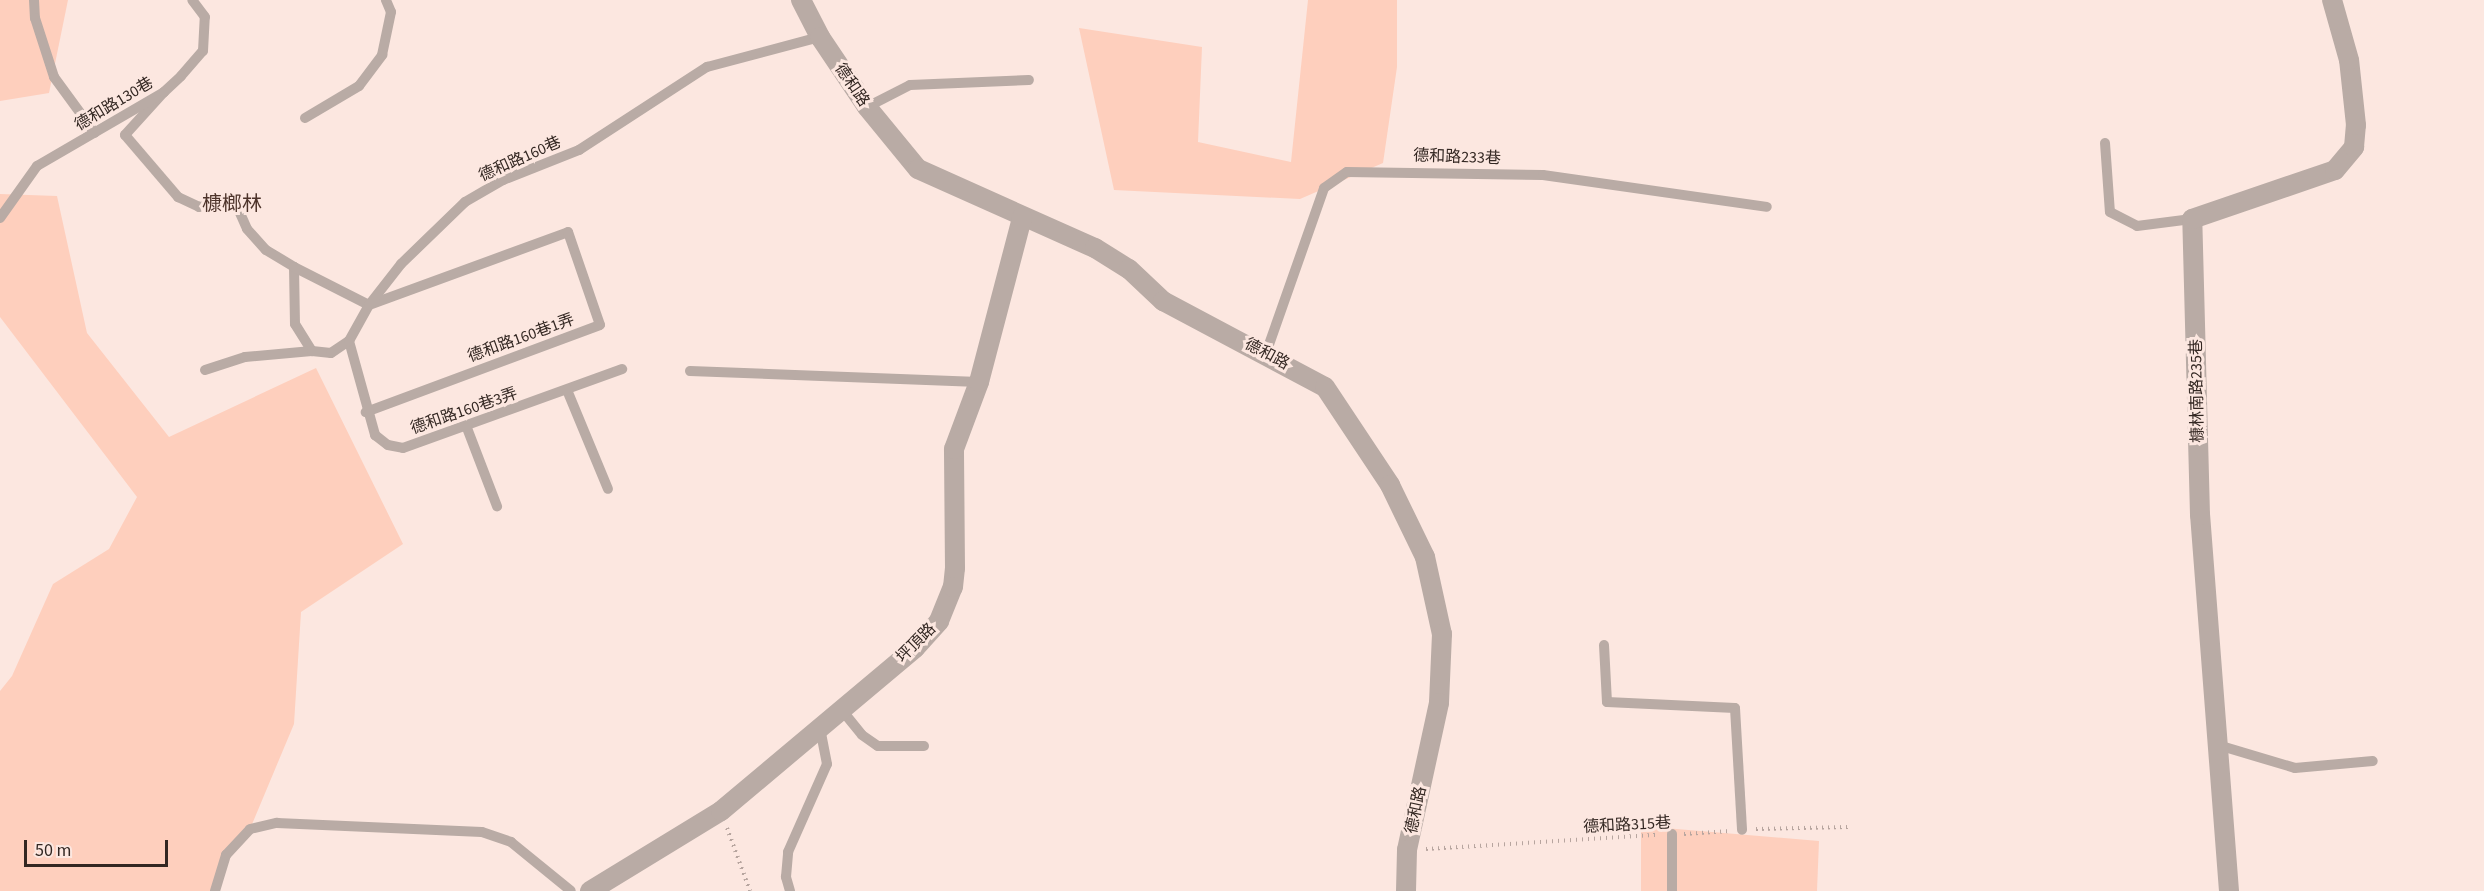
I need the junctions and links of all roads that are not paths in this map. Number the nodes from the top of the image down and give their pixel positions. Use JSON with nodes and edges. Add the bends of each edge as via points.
{"nodes":[{"id":1,"x":34,"y":0,"type":"edge"},
{"id":2,"x":192,"y":0,"type":"edge"},
{"id":3,"x":386,"y":0,"type":"edge"},
{"id":4,"x":801,"y":0,"type":"edge"},
{"id":5,"x":2332,"y":0,"type":"edge"},
{"id":6,"x":820,"y":37,"type":"junction"},
{"id":7,"x":1029,"y":80,"type":"dead end"},
{"id":8,"x":164,"y":92,"type":"junction"},
{"id":9,"x":867,"y":107,"type":"junction"},
{"id":10,"x":305,"y":118,"type":"dead end"},
{"id":11,"x":95,"y":133,"type":"junction"},
{"id":12,"x":2104,"y":143,"type":"dead end"},
{"id":13,"x":1767,"y":207,"type":"dead end"},
{"id":14,"x":0,"y":218,"type":"edge"},
{"id":15,"x":1022,"y":218,"type":"junction"},
{"id":16,"x":2192,"y":219,"type":"junction"},
{"id":17,"x":294,"y":267,"type":"junction"},
{"id":18,"x":369,"y":305,"type":"junction"},
{"id":19,"x":349,"y":341,"type":"junction"},
{"id":20,"x":312,"y":351,"type":"junction"},
{"id":21,"x":1266,"y":353,"type":"junction"},
{"id":22,"x":622,"y":369,"type":"dead end"},
{"id":23,"x":205,"y":370,"type":"dead end"},
{"id":24,"x":690,"y":371,"type":"dead end"},
{"id":25,"x":979,"y":382,"type":"junction"},
{"id":26,"x":567,"y":390,"type":"junction"},
{"id":27,"x":366,"y":412,"type":"junction"},
{"id":28,"x":467,"y":428,"type":"junction"},
{"id":29,"x":608,"y":489,"type":"dead end"},
{"id":30,"x":497,"y":506,"type":"dead end"},
{"id":31,"x":1605,"y":645,"type":"dead end"},
{"id":32,"x":841,"y":710,"type":"junction"},
{"id":33,"x":820,"y":727,"type":"junction"},
{"id":34,"x":2218,"y":746,"type":"junction"},
{"id":35,"x":924,"y":747,"type":"dead end"},
{"id":36,"x":2373,"y":761,"type":"dead end"},
{"id":37,"x":1742,"y":830,"type":"road end"},
{"id":38,"x":1672,"y":834,"type":"road end"},
{"id":39,"x":215,"y":891,"type":"edge"},
{"id":40,"x":571,"y":891,"type":"edge"},
{"id":41,"x":590,"y":891,"type":"edge"},
{"id":42,"x":790,"y":891,"type":"edge"},
{"id":43,"x":1406,"y":891,"type":"edge"},
{"id":44,"x":1672,"y":891,"type":"edge"},
{"id":45,"x":2229,"y":891,"type":"edge"}],
"edges":[{"from":1,"to":11,"type":"lane","via":[[35,18],[54,77]]},
{"from":2,"to":8,"type":"lane","name":"德和路130巷","via":[[205,17],[203,51]]},
{"from":3,"to":10,"type":"lane","via":[[391,12],[382,55],[359,86]]},
{"from":4,"to":6,"type":"street","name":"德和路"},
{"from":5,"to":16,"type":"street","via":[[2349,60],[2356,125],[2354,147],[2335,170]]},
{"from":6,"to":9,"type":"street","name":"德和路"},
{"from":6,"to":18,"type":"lane","name":"德和路160巷","via":[[707,67],[579,150],[503,180],[465,202],[401,264]]},
{"from":7,"to":9,"type":"lane","via":[[910,85]]},
{"from":8,"to":11,"type":"lane","name":"德和路130巷"},
{"from":8,"to":17,"type":"lane","via":[[125,135],[178,197],[199,207],[226,199],[237,204],[247,229],[266,250]]},
{"from":9,"to":15,"type":"street","name":"德和路","via":[[918,169]]},
{"from":11,"to":14,"type":"lane","name":"德和路130巷","via":[[37,166]]},
{"from":12,"to":16,"type":"lane","via":[[2110,212],[2137,226]]},
{"from":13,"to":21,"type":"lane","name":"德和路233巷","via":[[1543,175],[1347,172],[1324,188]]},
{"from":15,"to":21,"type":"street","name":"德和路","via":[[1095,248],[1129,268],[1163,301]]},
{"from":15,"to":25,"type":"street","name":"坪頂路"},
{"from":16,"to":34,"type":"street","name":"槺林南路235巷","via":[[2200,514]]},
{"from":17,"to":18,"type":"lane"},
{"from":17,"to":20,"type":"lane","via":[[295,324]]},
{"from":18,"to":19,"type":"lane","name":"德和路160巷"},
{"from":18,"to":27,"type":"lane","name":"德和路160巷1弄","via":[[568,232],[600,325]]},
{"from":19,"to":20,"type":"lane","via":[[331,353]]},
{"from":19,"to":27,"type":"lane","name":"德和路160巷3弄"},
{"from":20,"to":23,"type":"lane","via":[[245,357]]},
{"from":21,"to":43,"type":"street","name":"德和路","via":[[1325,387],[1390,485],[1425,557],[1442,634],[1439,703],[1407,850]]},
{"from":22,"to":26,"type":"lane","name":"德和路160巷3弄"},
{"from":24,"to":25,"type":"lane"},
{"from":25,"to":32,"type":"street","name":"坪頂路","via":[[954,449],[955,568],[947,604],[915,648]]},
{"from":26,"to":28,"type":"lane","name":"德和路160巷3弄"},
{"from":26,"to":29,"type":"lane"},
{"from":27,"to":28,"type":"lane","name":"德和路160巷3弄","via":[[375,435],[388,445],[403,448]]},
{"from":28,"to":30,"type":"lane"},
{"from":31,"to":37,"type":"lane","via":[[1607,702],[1735,708]]},
{"from":32,"to":33,"type":"street","name":"坪頂路"},
{"from":32,"to":35,"type":"lane","via":[[861,735],[878,746]]},
{"from":33,"to":41,"type":"street","name":"坪頂路","via":[[721,811]]},
{"from":33,"to":42,"type":"lane","via":[[827,764],[788,852],[786,877]]},
{"from":34,"to":36,"type":"lane","via":[[2295,768]]},
{"from":34,"to":45,"type":"street","name":"槺林南路235巷"},
{"from":38,"to":44,"type":"lane"},
{"from":39,"to":40,"type":"lane","via":[[226,855],[250,829],[277,823],[482,832],[511,842]]}]}
